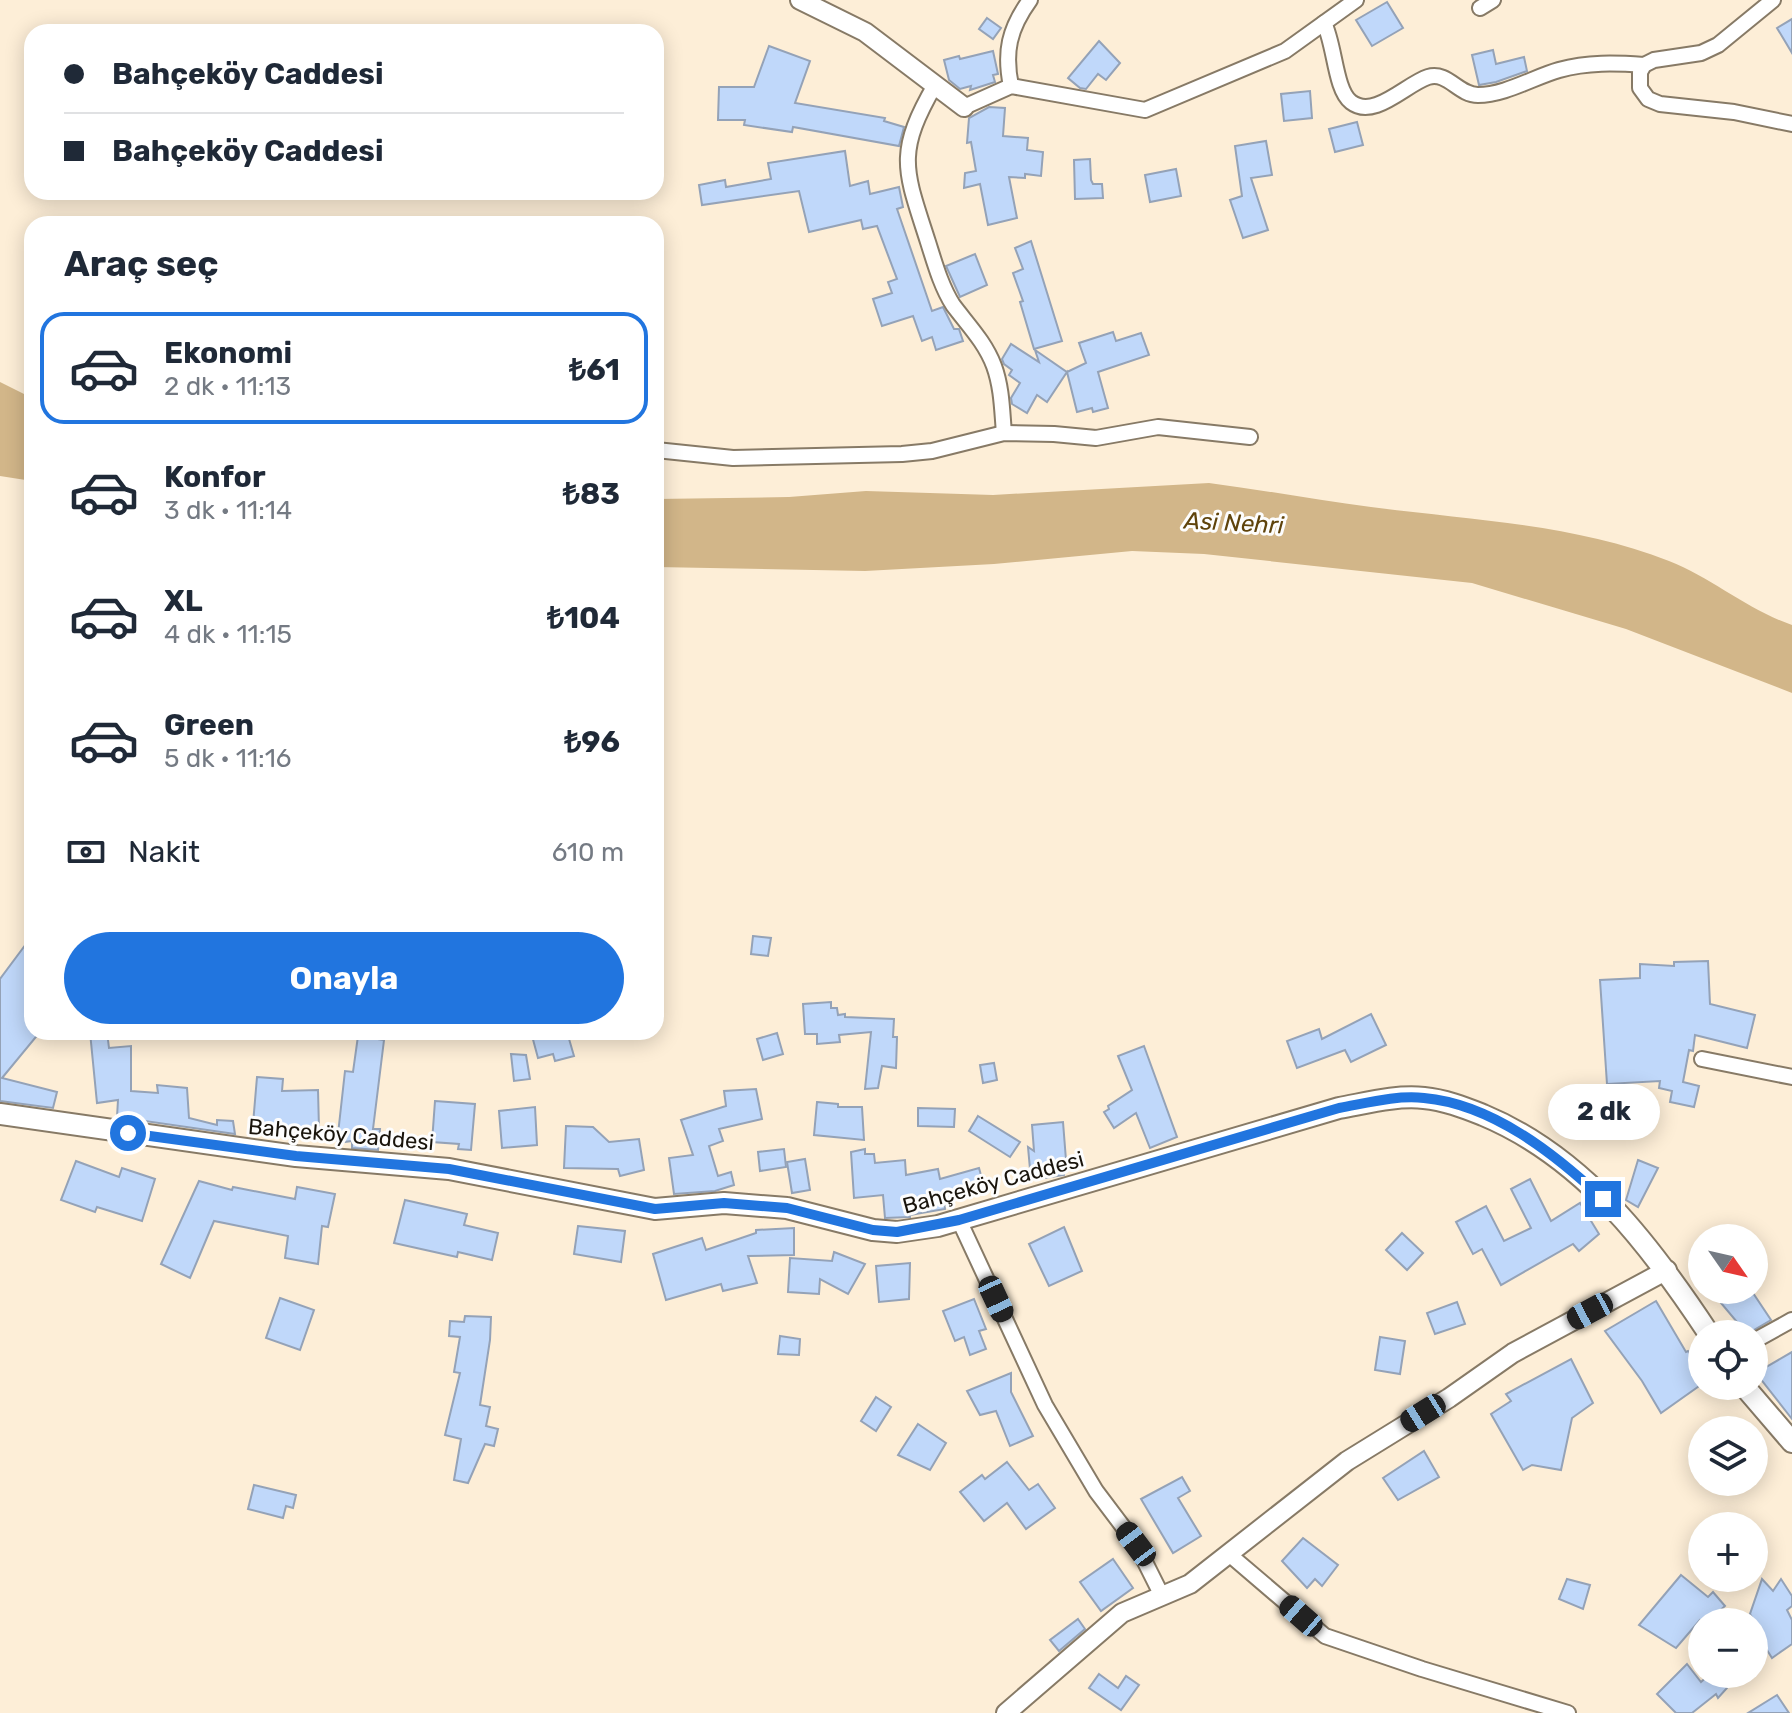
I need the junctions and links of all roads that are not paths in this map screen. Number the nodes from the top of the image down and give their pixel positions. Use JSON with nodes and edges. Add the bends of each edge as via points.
{"nodes":[{"id":1,"x":800,"y":0,"type":"edge"},
{"id":2,"x":1030,"y":0,"type":"edge"},
{"id":3,"x":1356,"y":0,"type":"edge"},
{"id":4,"x":1773,"y":0,"type":"edge"},
{"id":5,"x":1324,"y":23,"type":"junction"},
{"id":6,"x":1644,"y":65,"type":"junction"},
{"id":7,"x":935,"y":85,"type":"junction"},
{"id":8,"x":1011,"y":86,"type":"junction"},
{"id":9,"x":964,"y":107,"type":"joint"},
{"id":10,"x":1792,"y":124,"type":"edge"},
{"id":11,"x":1004,"y":433,"type":"junction"},
{"id":12,"x":1250,"y":437,"type":"dead end"},
{"id":13,"x":664,"y":451,"type":"edge"},
{"id":14,"x":1702,"y":1059,"type":"dead end"},
{"id":15,"x":1792,"y":1077,"type":"edge"},
{"id":16,"x":0,"y":1114,"type":"edge"},
{"id":17,"x":959,"y":1220,"type":"junction"},
{"id":18,"x":1667,"y":1270,"type":"junction"},
{"id":19,"x":1700,"y":1320,"type":"edge"},
{"id":20,"x":1792,"y":1320,"type":"edge"},
{"id":21,"x":1768,"y":1333,"type":"edge"},
{"id":22,"x":1756,"y":1400,"type":"edge"},
{"id":23,"x":1792,"y":1442,"type":"edge"},
{"id":24,"x":1230,"y":1555,"type":"junction"},
{"id":25,"x":1162,"y":1596,"type":"junction"},
{"id":26,"x":1006,"y":1713,"type":"edge"},
{"id":27,"x":1568,"y":1713,"type":"edge"}],
"edges":[{"from":1,"to":7,"type":"street","via":[[865,32]]},
{"from":2,"to":8,"type":"street","via":[[1010,38],[1006,61]]},
{"from":3,"to":5,"type":"street"},
{"from":4,"to":6,"type":"street","via":[[1718,45]]},
{"from":5,"to":6,"type":"street","via":[[1343,94],[1363,108],[1429,77],[1442,76],[1475,95],[1580,65]]},
{"from":5,"to":8,"type":"street","via":[[1285,51],[1145,110]]},
{"from":6,"to":10,"type":"street","via":[[1640,88],[1660,104]]},
{"from":7,"to":9,"type":"street"},
{"from":7,"to":11,"type":"street","via":[[910,136],[909,184],[943,286],[994,367]]},
{"from":8,"to":9,"type":"street"},
{"from":11,"to":12,"type":"street","via":[[1096,438],[1175,427]]},
{"from":11,"to":13,"type":"street","via":[[902,454],[733,458]]},
{"from":14,"to":15,"type":"street"},
{"from":16,"to":17,"type":"main road","name":"Bahçeköy Caddesi","via":[[296,1156],[449,1169],[655,1209],[724,1203],[787,1208],[897,1232]]},
{"from":17,"to":18,"type":"main road","name":"Bahçeköy Caddesi","via":[[1339,1108],[1424,1098],[1460,1106],[1535,1141],[1603,1199]]},
{"from":17,"to":25,"type":"street","via":[[1045,1405],[1096,1491],[1136,1544]]},
{"from":18,"to":19,"type":"main road","name":"Bahçeköy Caddesi"},
{"from":18,"to":24,"type":"street","via":[[1513,1353],[1347,1461]]},
{"from":20,"to":21,"type":"street"},
{"from":22,"to":23,"type":"main road"},
{"from":24,"to":25,"type":"street","via":[[1190,1584]]},
{"from":24,"to":27,"type":"street","via":[[1325,1636]]},
{"from":25,"to":26,"type":"street","via":[[1122,1613]]}]}
